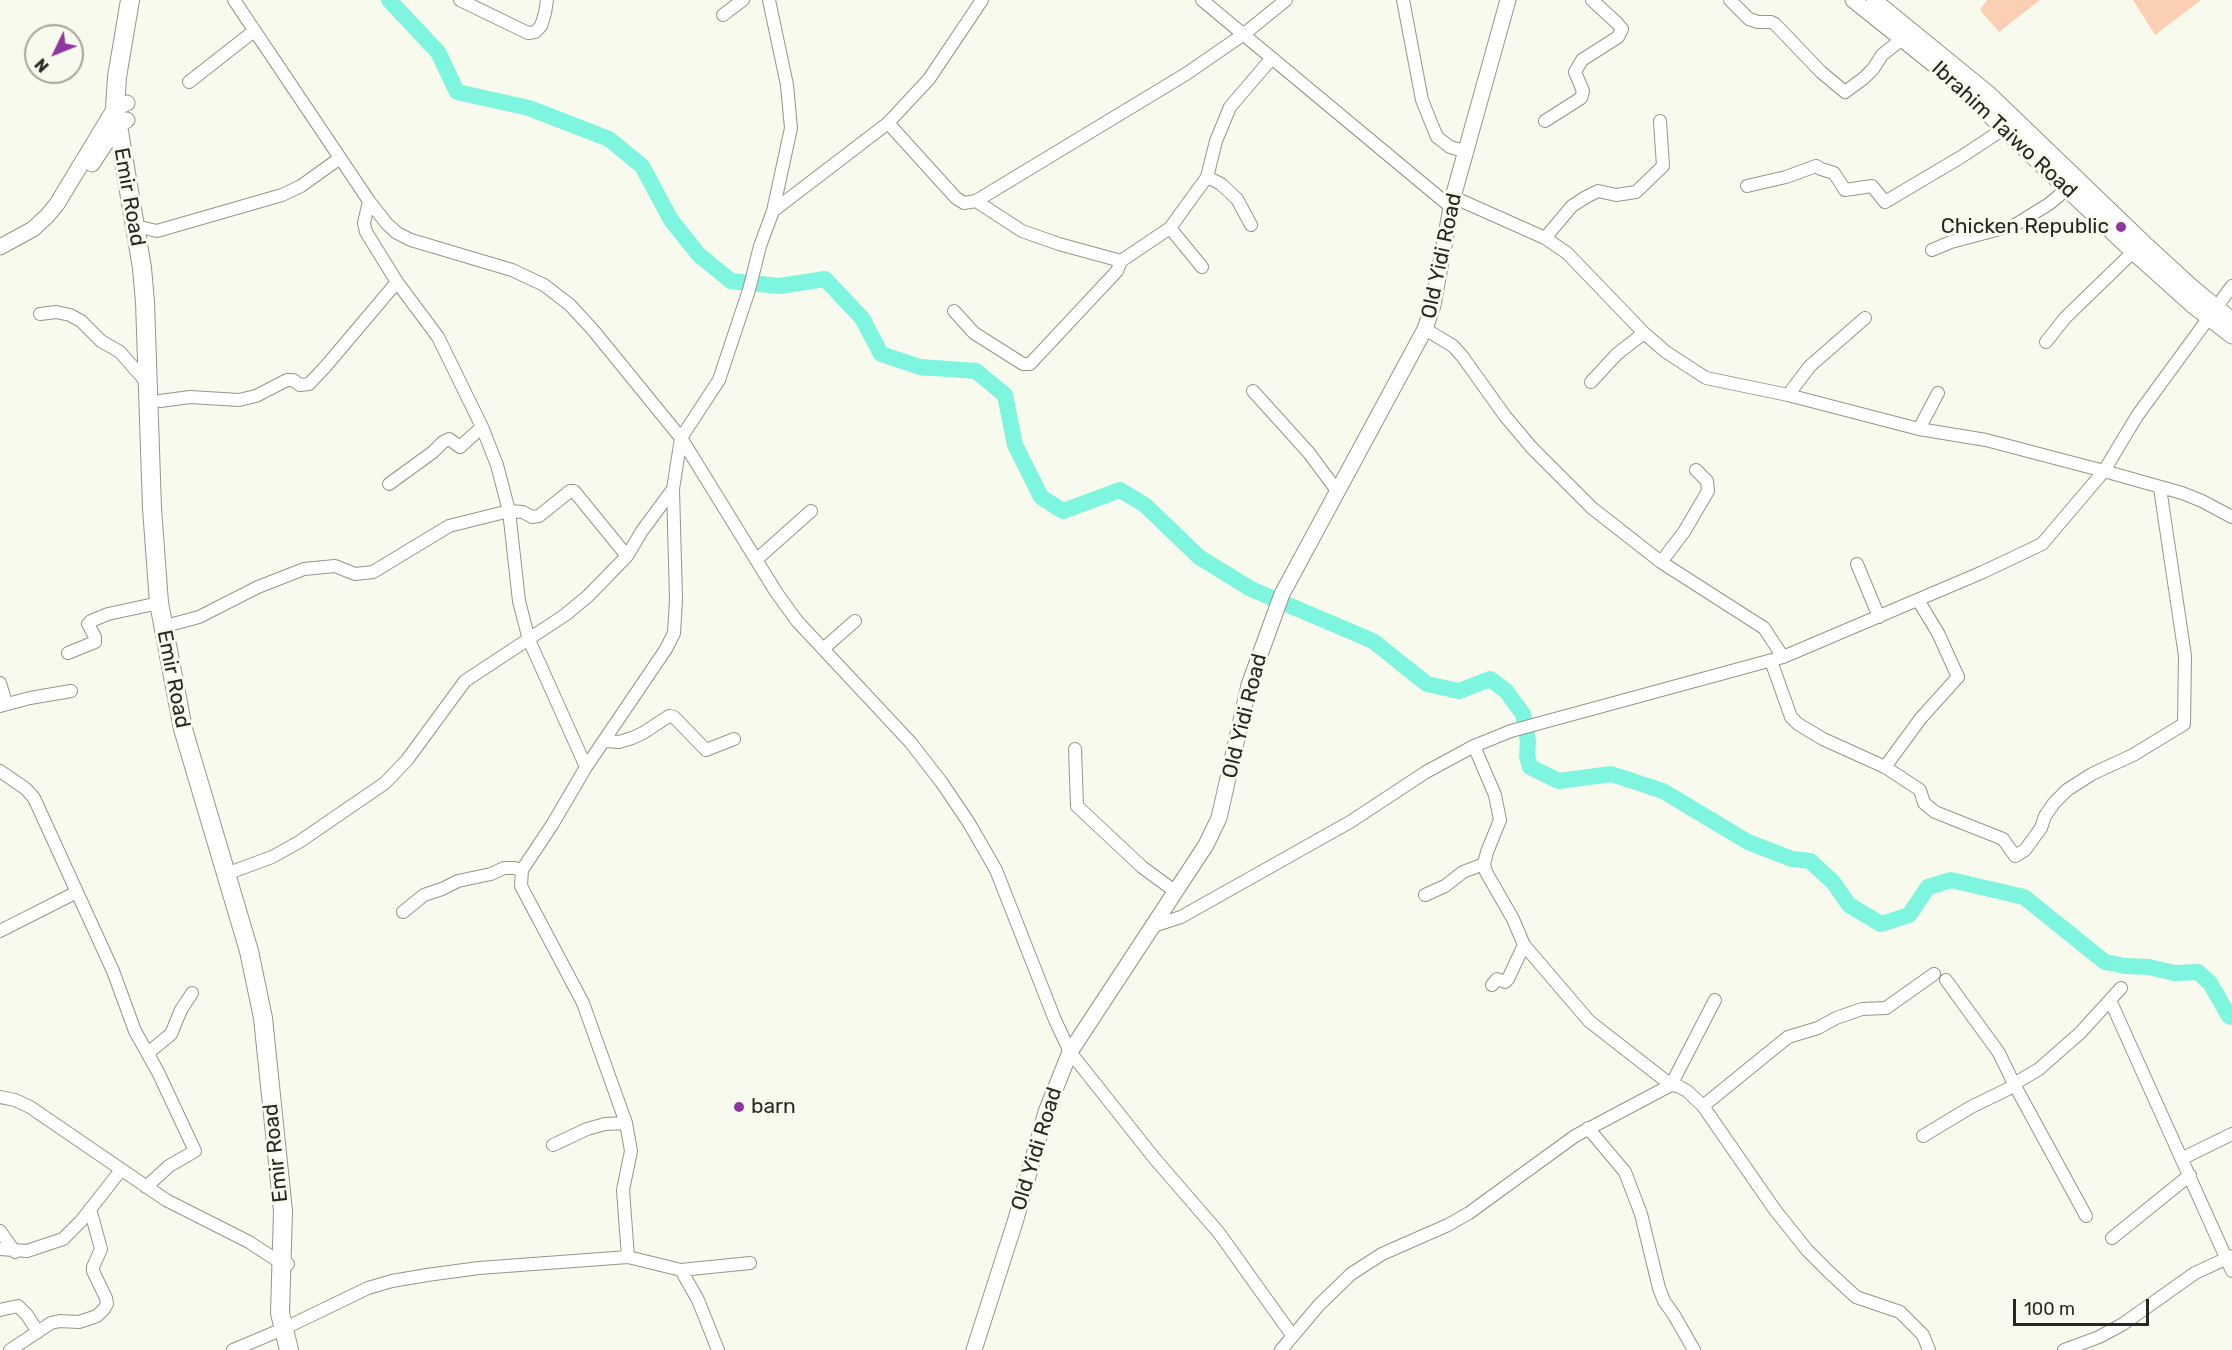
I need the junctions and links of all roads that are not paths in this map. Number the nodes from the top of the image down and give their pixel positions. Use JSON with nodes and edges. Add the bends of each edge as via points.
{"nodes":[{"id":1,"x":130,"y":0,"type":"edge"},
{"id":2,"x":141,"y":0,"type":"edge"},
{"id":3,"x":234,"y":0,"type":"edge"},
{"id":4,"x":460,"y":0,"type":"edge"},
{"id":5,"x":547,"y":0,"type":"edge"},
{"id":6,"x":743,"y":0,"type":"edge"},
{"id":7,"x":769,"y":0,"type":"edge"},
{"id":8,"x":982,"y":0,"type":"edge"},
{"id":9,"x":1202,"y":0,"type":"edge"},
{"id":10,"x":1403,"y":0,"type":"edge"},
{"id":11,"x":1508,"y":0,"type":"edge"},
{"id":12,"x":1592,"y":0,"type":"edge"},
{"id":13,"x":1730,"y":0,"type":"edge"},
{"id":14,"x":1853,"y":0,"type":"edge"},
{"id":15,"x":1874,"y":0,"type":"edge"},
{"id":16,"x":1284,"y":1,"type":"edge"},
{"id":17,"x":723,"y":15,"type":"dead end"},
{"id":18,"x":254,"y":31,"type":"junction"},
{"id":19,"x":1244,"y":34,"type":"junction"},
{"id":20,"x":1902,"y":39,"type":"junction"},
{"id":21,"x":1272,"y":58,"type":"junction"},
{"id":22,"x":189,"y":82,"type":"dead end"},
{"id":23,"x":121,"y":114,"type":"junction"},
{"id":24,"x":1545,"y":121,"type":"dead end"},
{"id":25,"x":1660,"y":121,"type":"dead end"},
{"id":26,"x":888,"y":123,"type":"junction"},
{"id":27,"x":2005,"y":128,"type":"junction"},
{"id":28,"x":1467,"y":152,"type":"junction"},
{"id":29,"x":340,"y":158,"type":"junction"},
{"id":30,"x":1207,"y":177,"type":"junction"},
{"id":31,"x":1747,"y":186,"type":"dead end"},
{"id":32,"x":2067,"y":189,"type":"junction"},
{"id":33,"x":369,"y":201,"type":"junction"},
{"id":34,"x":976,"y":201,"type":"junction"},
{"id":35,"x":1452,"y":203,"type":"junction"},
{"id":36,"x":772,"y":212,"type":"junction"},
{"id":37,"x":1251,"y":225,"type":"dead end"},
{"id":38,"x":144,"y":228,"type":"junction"},
{"id":39,"x":1170,"y":228,"type":"junction"},
{"id":40,"x":1545,"y":238,"type":"junction"},
{"id":41,"x":0,"y":247,"type":"edge"},
{"id":42,"x":1932,"y":250,"type":"dead end"},
{"id":43,"x":2133,"y":252,"type":"junction"},
{"id":44,"x":0,"y":258,"type":"edge"},
{"id":45,"x":1121,"y":261,"type":"junction"},
{"id":46,"x":1202,"y":267,"type":"dead end"},
{"id":47,"x":397,"y":282,"type":"junction"},
{"id":48,"x":2232,"y":286,"type":"edge"},
{"id":49,"x":954,"y":311,"type":"dead end"},
{"id":50,"x":2212,"y":312,"type":"junction"},
{"id":51,"x":40,"y":314,"type":"dead end"},
{"id":52,"x":1865,"y":318,"type":"dead end"},
{"id":53,"x":2232,"y":320,"type":"edge"},
{"id":54,"x":1425,"y":329,"type":"junction"},
{"id":55,"x":1644,"y":333,"type":"junction"},
{"id":56,"x":2232,"y":336,"type":"edge"},
{"id":57,"x":2046,"y":342,"type":"dead end"},
{"id":58,"x":1591,"y":382,"type":"dead end"},
{"id":59,"x":149,"y":384,"type":"junction"},
{"id":60,"x":1253,"y":391,"type":"dead end"},
{"id":61,"x":1938,"y":393,"type":"dead end"},
{"id":62,"x":1788,"y":395,"type":"junction"},
{"id":63,"x":160,"y":401,"type":"junction"},
{"id":64,"x":482,"y":427,"type":"junction"},
{"id":65,"x":1919,"y":429,"type":"junction"},
{"id":66,"x":681,"y":438,"type":"junction"},
{"id":67,"x":1696,"y":470,"type":"dead end"},
{"id":68,"x":2104,"y":471,"type":"junction"},
{"id":69,"x":389,"y":484,"type":"dead end"},
{"id":70,"x":2160,"y":488,"type":"junction"},
{"id":71,"x":673,"y":489,"type":"junction"},
{"id":72,"x":1338,"y":492,"type":"junction"},
{"id":73,"x":509,"y":511,"type":"junction"},
{"id":74,"x":811,"y":511,"type":"dead end"},
{"id":75,"x":2232,"y":517,"type":"edge"},
{"id":76,"x":627,"y":556,"type":"junction"},
{"id":77,"x":756,"y":560,"type":"junction"},
{"id":78,"x":1661,"y":562,"type":"junction"},
{"id":79,"x":1857,"y":564,"type":"dead end"},
{"id":80,"x":1918,"y":600,"type":"junction"},
{"id":81,"x":159,"y":603,"type":"junction"},
{"id":82,"x":1879,"y":617,"type":"junction"},
{"id":83,"x":855,"y":621,"type":"dead end"},
{"id":84,"x":173,"y":624,"type":"junction"},
{"id":85,"x":530,"y":640,"type":"junction"},
{"id":86,"x":823,"y":649,"type":"junction"},
{"id":87,"x":68,"y":653,"type":"dead end"},
{"id":88,"x":1777,"y":659,"type":"junction"},
{"id":89,"x":0,"y":683,"type":"edge"},
{"id":90,"x":71,"y":691,"type":"dead end"},
{"id":91,"x":3,"y":705,"type":"edge"},
{"id":92,"x":734,"y":739,"type":"dead end"},
{"id":93,"x":604,"y":741,"type":"junction"},
{"id":94,"x":1474,"y":746,"type":"junction"},
{"id":95,"x":1076,"y":749,"type":"dead end"},
{"id":96,"x":586,"y":767,"type":"junction"},
{"id":97,"x":1885,"y":767,"type":"junction"},
{"id":98,"x":0,"y":771,"type":"edge"},
{"id":99,"x":1484,"y":864,"type":"junction"},
{"id":100,"x":522,"y":870,"type":"junction"},
{"id":101,"x":230,"y":873,"type":"junction"},
{"id":102,"x":77,"y":892,"type":"junction"},
{"id":103,"x":1176,"y":892,"type":"junction"},
{"id":104,"x":1425,"y":895,"type":"dead end"},
{"id":105,"x":403,"y":912,"type":"dead end"},
{"id":106,"x":1153,"y":926,"type":"junction"},
{"id":107,"x":0,"y":931,"type":"edge"},
{"id":108,"x":1524,"y":945,"type":"junction"},
{"id":109,"x":1934,"y":974,"type":"dead end"},
{"id":110,"x":1946,"y":980,"type":"dead end"},
{"id":111,"x":1492,"y":985,"type":"dead end"},
{"id":112,"x":2121,"y":988,"type":"dead end"},
{"id":113,"x":192,"y":993,"type":"dead end"},
{"id":114,"x":1714,"y":999,"type":"dead end"},
{"id":115,"x":2110,"y":1000,"type":"junction"},
{"id":116,"x":1070,"y":1052,"type":"junction"},
{"id":117,"x":148,"y":1053,"type":"junction"},
{"id":118,"x":2014,"y":1084,"type":"junction"},
{"id":119,"x":1671,"y":1085,"type":"junction"},
{"id":120,"x":0,"y":1097,"type":"edge"},
{"id":121,"x":1703,"y":1106,"type":"junction"},
{"id":122,"x":626,"y":1123,"type":"junction"},
{"id":123,"x":1588,"y":1128,"type":"junction"},
{"id":124,"x":2232,"y":1134,"type":"edge"},
{"id":125,"x":1923,"y":1136,"type":"dead end"},
{"id":126,"x":553,"y":1145,"type":"dead end"},
{"id":127,"x":2183,"y":1158,"type":"junction"},
{"id":128,"x":121,"y":1170,"type":"junction"},
{"id":129,"x":2190,"y":1175,"type":"junction"},
{"id":130,"x":146,"y":1186,"type":"junction"},
{"id":131,"x":90,"y":1209,"type":"junction"},
{"id":132,"x":2086,"y":1216,"type":"dead end"},
{"id":133,"x":0,"y":1231,"type":"edge"},
{"id":134,"x":2112,"y":1238,"type":"dead end"},
{"id":135,"x":0,"y":1250,"type":"edge"},
{"id":136,"x":15,"y":1252,"type":"junction"},
{"id":137,"x":628,"y":1257,"type":"junction"},
{"id":138,"x":2229,"y":1257,"type":"edge"},
{"id":139,"x":750,"y":1263,"type":"dead end"},
{"id":140,"x":285,"y":1264,"type":"junction"},
{"id":141,"x":681,"y":1270,"type":"junction"},
{"id":142,"x":2232,"y":1271,"type":"edge"},
{"id":143,"x":0,"y":1310,"type":"edge"},
{"id":144,"x":287,"y":1326,"type":"junction"},
{"id":145,"x":38,"y":1332,"type":"junction"},
{"id":146,"x":1292,"y":1335,"type":"junction"},
{"id":147,"x":10,"y":1350,"type":"edge"},
{"id":148,"x":233,"y":1350,"type":"edge"},
{"id":149,"x":289,"y":1350,"type":"edge"},
{"id":150,"x":298,"y":1350,"type":"edge"},
{"id":151,"x":718,"y":1350,"type":"edge"},
{"id":152,"x":974,"y":1350,"type":"edge"},
{"id":153,"x":1281,"y":1350,"type":"edge"},
{"id":154,"x":1694,"y":1350,"type":"edge"},
{"id":155,"x":1929,"y":1350,"type":"edge"},
{"id":156,"x":2064,"y":1350,"type":"edge"}],
"edges":[{"from":1,"to":23,"type":"highway","name":"Emir Road","via":[[117,77]]},
{"from":2,"to":23,"type":"highway","name":"Emir Road"},
{"from":3,"to":18,"type":"street"},
{"from":4,"to":5,"type":"street","via":[[528,33],[541,26]]},
{"from":6,"to":17,"type":"street"},
{"from":7,"to":36,"type":"street","via":[[787,85],[790,128]]},
{"from":8,"to":26,"type":"street","via":[[929,79]]},
{"from":9,"to":19,"type":"street"},
{"from":10,"to":28,"type":"street","via":[[1422,100],[1437,137],[1450,147]]},
{"from":11,"to":28,"type":"main road","name":"Old Yidi Road"},
{"from":12,"to":24,"type":"street","via":[[1622,29],[1618,37],[1582,60],[1575,72],[1583,91],[1581,98]]},
{"from":13,"to":20,"type":"street","via":[[1749,19],[1775,24],[1845,92]]},
{"from":14,"to":20,"type":"main road","name":"Ibrahim Taiwo Road"},
{"from":15,"to":50,"type":"main road","name":"Ibrahim Taiwo Road","via":[[1989,93]]},
{"from":16,"to":19,"type":"street"},
{"from":18,"to":22,"type":"street"},
{"from":18,"to":29,"type":"street"},
{"from":19,"to":21,"type":"street"},
{"from":19,"to":34,"type":"street","via":[[1186,74]]},
{"from":20,"to":27,"type":"main road","name":"Ibrahim Taiwo Road"},
{"from":21,"to":30,"type":"street","via":[[1230,107]]},
{"from":21,"to":35,"type":"street"},
{"from":23,"to":38,"type":"highway","name":"Emir Road"},
{"from":23,"to":41,"type":"main road","via":[[47,216],[33,229]]},
{"from":23,"to":44,"type":"main road","via":[[56,222],[24,247]]},
{"from":23,"to":59,"type":"highway","name":"Emir Road","via":[[142,268]]},
{"from":25,"to":40,"type":"street","via":[[1663,165],[1636,192],[1616,195],[1598,191],[1586,197],[1572,206]]},
{"from":26,"to":34,"type":"street","via":[[956,198],[964,203]]},
{"from":26,"to":36,"type":"street"},
{"from":27,"to":31,"type":"street","via":[[1885,202],[1872,186],[1845,190],[1834,172],[1816,166]]},
{"from":27,"to":32,"type":"main road","name":"Ibrahim Taiwo Road"},
{"from":28,"to":35,"type":"main road","name":"Old Yidi Road"},
{"from":29,"to":33,"type":"street"},
{"from":29,"to":38,"type":"street","via":[[282,195],[157,231]]},
{"from":30,"to":37,"type":"street","via":[[1230,191]]},
{"from":30,"to":39,"type":"street"},
{"from":32,"to":42,"type":"street","via":[[2015,225]]},
{"from":32,"to":43,"type":"main road","name":"Ibrahim Taiwo Road"},
{"from":33,"to":47,"type":"street","via":[[366,232]]},
{"from":33,"to":66,"type":"street","via":[[387,224],[411,240],[512,270],[544,285],[593,330]]},
{"from":34,"to":45,"type":"street","via":[[1022,231]]},
{"from":35,"to":40,"type":"street"},
{"from":35,"to":54,"type":"main road","name":"Old Yidi Road"},
{"from":36,"to":66,"type":"street","via":[[719,380]]},
{"from":38,"to":63,"type":"highway","name":"Emir Road","via":[[156,314]]},
{"from":39,"to":45,"type":"street"},
{"from":39,"to":46,"type":"street"},
{"from":40,"to":55,"type":"street","via":[[1567,253]]},
{"from":43,"to":50,"type":"main road","name":"Ibrahim Taiwo Road"},
{"from":43,"to":57,"type":"street"},
{"from":45,"to":49,"type":"street","via":[[1117,271],[1030,364],[1023,364],[974,333]]},
{"from":47,"to":63,"type":"street","via":[[309,384],[287,380],[239,400],[190,397]]},
{"from":47,"to":64,"type":"street","via":[[438,337]]},
{"from":48,"to":50,"type":"street"},
{"from":50,"to":53,"type":"main road","name":"Ibrahim Taiwo Road"},
{"from":50,"to":56,"type":"main road","name":"Ibrahim Taiwo Road"},
{"from":50,"to":68,"type":"street","via":[[2137,416]]},
{"from":51,"to":59,"type":"street","via":[[56,312],[81,321],[101,341],[120,352]]},
{"from":52,"to":62,"type":"street","via":[[1810,366]]},
{"from":54,"to":72,"type":"main road","name":"Old Yidi Road"},
{"from":54,"to":78,"type":"street","via":[[1453,346],[1532,448],[1592,508]]},
{"from":55,"to":58,"type":"street"},
{"from":55,"to":62,"type":"street","via":[[1707,378]]},
{"from":59,"to":81,"type":"highway","name":"Emir Road","via":[[152,517]]},
{"from":60,"to":72,"type":"street"},
{"from":61,"to":65,"type":"street"},
{"from":62,"to":65,"type":"street"},
{"from":63,"to":84,"type":"highway","name":"Emir Road","via":[[163,542]]},
{"from":64,"to":69,"type":"street","via":[[460,447],[449,439],[443,442]]},
{"from":64,"to":73,"type":"street"},
{"from":65,"to":68,"type":"street","via":[[1986,440]]},
{"from":66,"to":71,"type":"street"},
{"from":66,"to":77,"type":"street"},
{"from":67,"to":78,"type":"street","via":[[1707,481],[1708,491]]},
{"from":68,"to":70,"type":"street"},
{"from":68,"to":80,"type":"street","via":[[2042,544]]},
{"from":70,"to":75,"type":"street","via":[[2202,501]]},
{"from":70,"to":97,"type":"street","via":[[2185,656],[2184,724],[2067,790],[2054,803],[2025,850],[2015,856],[2003,839],[1935,812],[1924,803],[1920,790]]},
{"from":71,"to":76,"type":"street"},
{"from":71,"to":93,"type":"street","via":[[674,633]]},
{"from":72,"to":103,"type":"main road","name":"Old Yidi Road","via":[[1279,601],[1249,685],[1219,818]]},
{"from":73,"to":76,"type":"street","via":[[539,516],[566,492],[574,491]]},
{"from":73,"to":84,"type":"street","via":[[449,526],[373,572],[355,574],[335,566],[304,569],[199,617]]},
{"from":73,"to":85,"type":"street","via":[[519,601]]},
{"from":74,"to":77,"type":"street"},
{"from":76,"to":85,"type":"street","via":[[588,596]]},
{"from":77,"to":86,"type":"street","via":[[797,621]]},
{"from":78,"to":88,"type":"street","via":[[1764,628]]},
{"from":79,"to":82,"type":"street"},
{"from":80,"to":82,"type":"street"},
{"from":80,"to":97,"type":"street","via":[[1958,677]]},
{"from":81,"to":87,"type":"street","via":[[91,621],[88,624],[95,642]]},
{"from":81,"to":101,"type":"highway","name":"Emir Road","via":[[183,729]]},
{"from":82,"to":88,"type":"street"},
{"from":83,"to":86,"type":"street"},
{"from":84,"to":101,"type":"highway","name":"Emir Road"},
{"from":85,"to":96,"type":"street"},
{"from":85,"to":101,"type":"street","via":[[465,681],[407,760],[369,796],[272,857]]},
{"from":86,"to":116,"type":"street","via":[[911,743],[969,823],[996,870]]},
{"from":88,"to":94,"type":"street","via":[[1511,731]]},
{"from":88,"to":97,"type":"street","via":[[1791,717],[1823,739]]},
{"from":89,"to":91,"type":"street"},
{"from":90,"to":91,"type":"street"},
{"from":92,"to":93,"type":"street","via":[[706,750],[669,716],[632,738]]},
{"from":93,"to":96,"type":"street"},
{"from":94,"to":99,"type":"street","via":[[1495,795],[1500,820]]},
{"from":94,"to":106,"type":"street","via":[[1350,822],[1181,917]]},
{"from":95,"to":103,"type":"street","via":[[1077,806],[1142,867]]},
{"from":96,"to":100,"type":"street"},
{"from":98,"to":102,"type":"street","via":[[34,798]]},
{"from":99,"to":104,"type":"street"},
{"from":99,"to":108,"type":"street"},
{"from":100,"to":105,"type":"street","via":[[504,868],[458,881],[424,895]]},
{"from":100,"to":122,"type":"street","via":[[521,886],[583,1003]]},
{"from":101,"to":140,"type":"highway","name":"Emir Road","via":[[267,1045]]},
{"from":102,"to":107,"type":"street"},
{"from":102,"to":117,"type":"street","via":[[135,1031]]},
{"from":103,"to":106,"type":"main road","name":"Old Yidi Road"},
{"from":106,"to":116,"type":"main road","name":"Old Yidi Road"},
{"from":108,"to":111,"type":"street","via":[[1512,974],[1504,982],[1497,979]]},
{"from":108,"to":119,"type":"street","via":[[1589,1021]]},
{"from":109,"to":121,"type":"street","via":[[1886,1008],[1862,1009],[1788,1037]]},
{"from":110,"to":118,"type":"street","via":[[1999,1053]]},
{"from":112,"to":115,"type":"street"},
{"from":113,"to":117,"type":"street","via":[[171,1034]]},
{"from":114,"to":119,"type":"street"},
{"from":115,"to":118,"type":"street","via":[[2039,1069]]},
{"from":115,"to":127,"type":"street"},
{"from":116,"to":146,"type":"street","via":[[1219,1233]]},
{"from":116,"to":152,"type":"main road","name":"Old Yidi Road","via":[[1046,1112]]},
{"from":117,"to":130,"type":"street","via":[[195,1151]]},
{"from":118,"to":125,"type":"street"},
{"from":118,"to":132,"type":"street"},
{"from":119,"to":121,"type":"street","via":[[1687,1091]]},
{"from":119,"to":123,"type":"street"},
{"from":120,"to":128,"type":"street","via":[[30,1107]]},
{"from":121,"to":155,"type":"street","via":[[1807,1250],[1856,1296],[1900,1312],[1923,1335]]},
{"from":122,"to":126,"type":"street","via":[[587,1129]]},
{"from":122,"to":137,"type":"street","via":[[631,1151],[623,1190]]},
{"from":123,"to":146,"type":"street","via":[[1469,1213],[1382,1254],[1351,1274]]},
{"from":123,"to":154,"type":"street","via":[[1625,1172],[1641,1214],[1659,1288]]},
{"from":124,"to":127,"type":"street"},
{"from":127,"to":129,"type":"street"},
{"from":128,"to":130,"type":"street"},
{"from":128,"to":131,"type":"street"},
{"from":129,"to":134,"type":"street"},
{"from":129,"to":138,"type":"street"},
{"from":130,"to":140,"type":"street"},
{"from":131,"to":136,"type":"street","via":[[63,1239]]},
{"from":131,"to":145,"type":"street","via":[[101,1249],[93,1271],[107,1304],[97,1316],[79,1322],[51,1323]]},
{"from":133,"to":136,"type":"street"},
{"from":135,"to":136,"type":"street"},
{"from":137,"to":141,"type":"street"},
{"from":137,"to":144,"type":"street","via":[[479,1268],[392,1281],[368,1288]]},
{"from":138,"to":142,"type":"street"},
{"from":138,"to":156,"type":"street","via":[[2175,1285],[2123,1323]]},
{"from":139,"to":141,"type":"street"},
{"from":140,"to":144,"type":"highway","name":"Emir Road","via":[[280,1306]]},
{"from":141,"to":151,"type":"street"},
{"from":143,"to":145,"type":"street","via":[[18,1306]]},
{"from":144,"to":148,"type":"street"},
{"from":144,"to":149,"type":"highway","name":"Emir Road"},
{"from":144,"to":150,"type":"highway","name":"Emir Road"},
{"from":145,"to":147,"type":"street"},
{"from":146,"to":153,"type":"street"}]}
